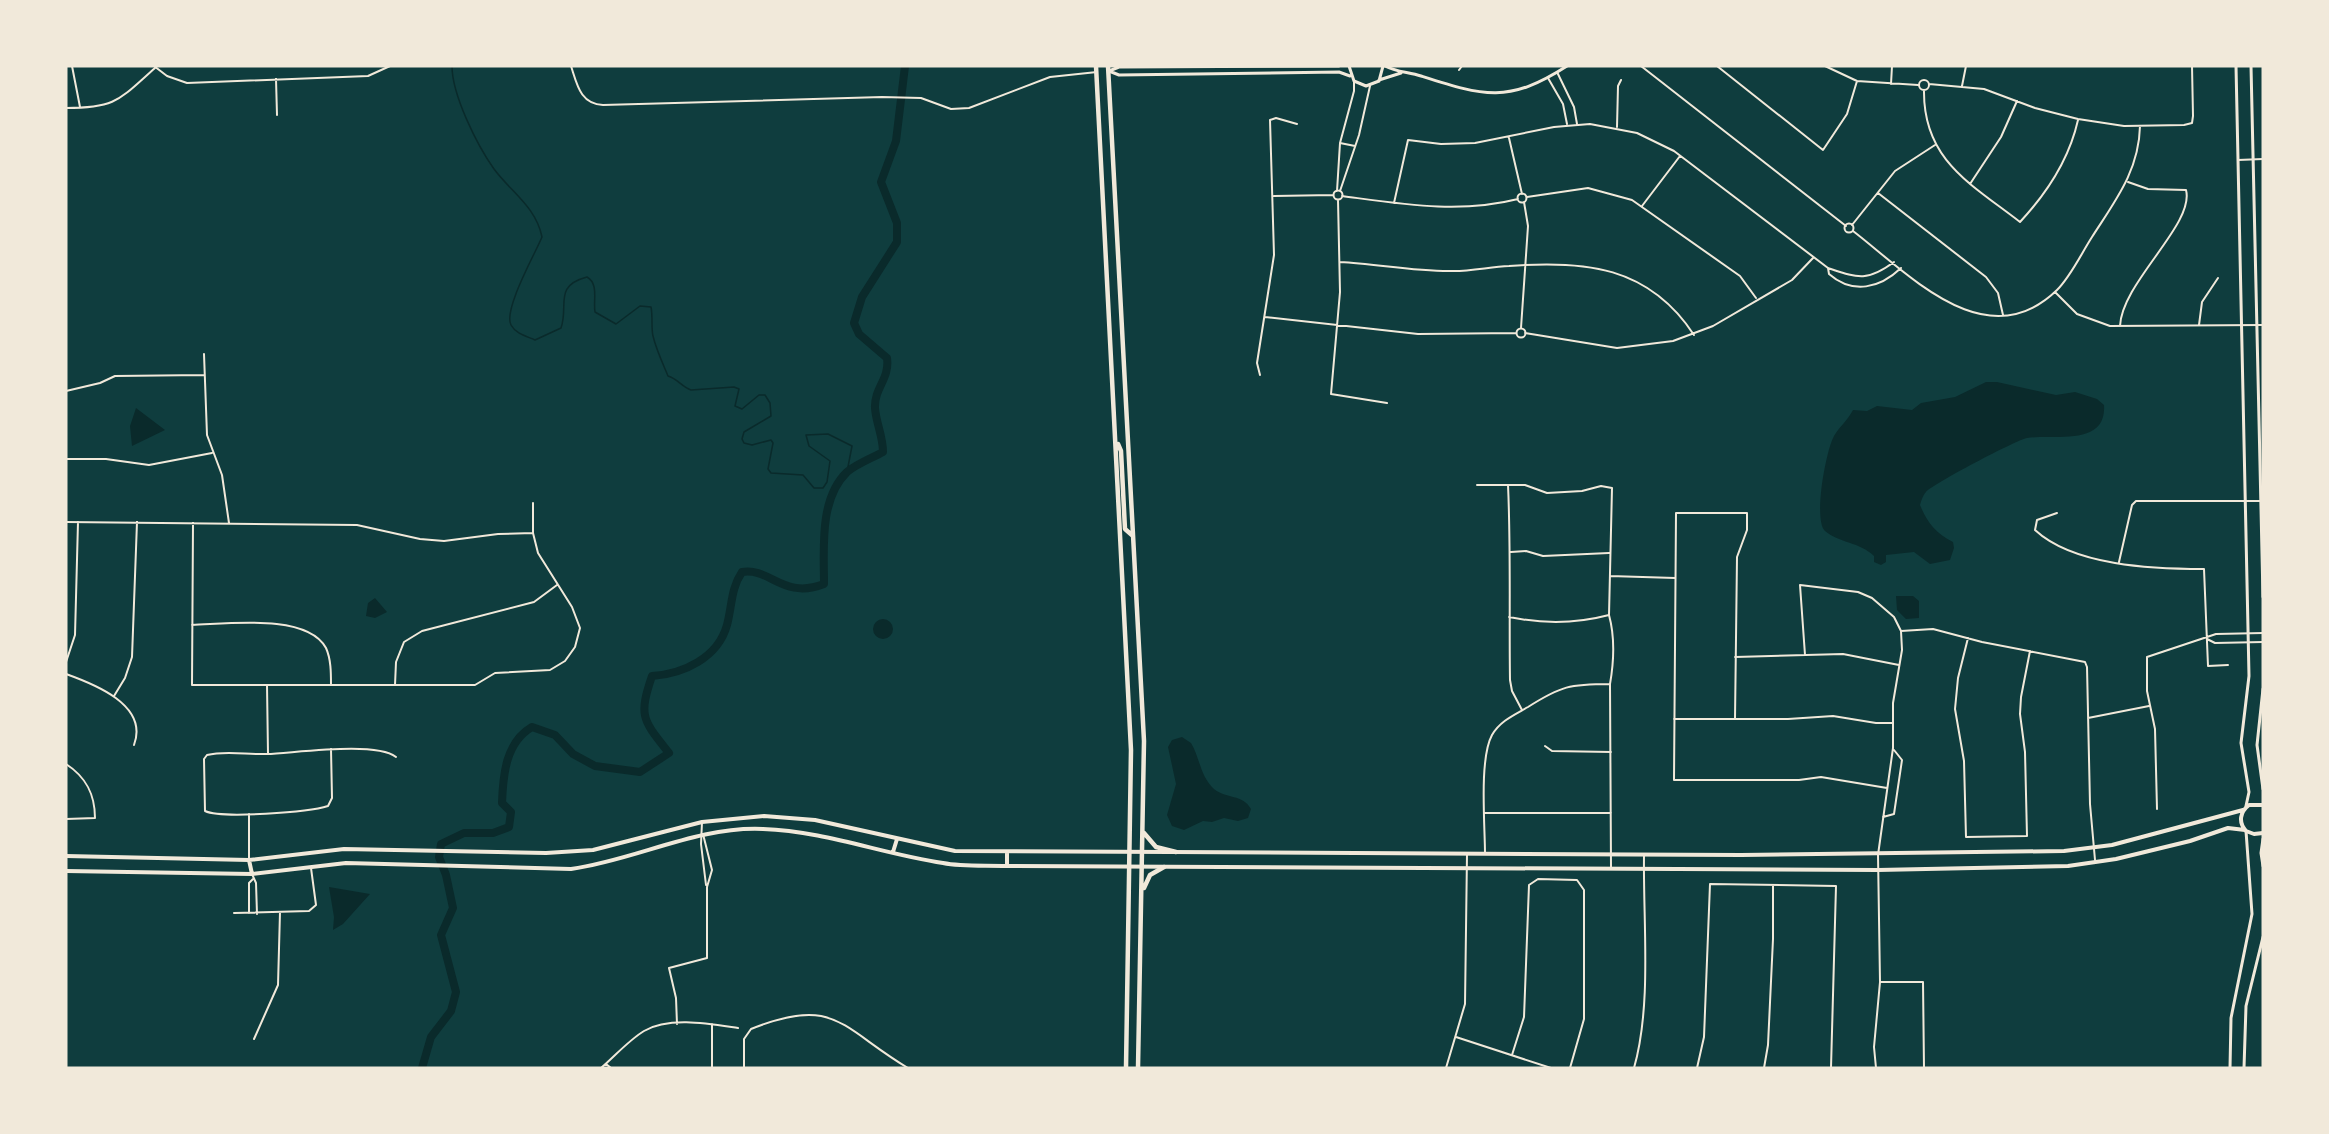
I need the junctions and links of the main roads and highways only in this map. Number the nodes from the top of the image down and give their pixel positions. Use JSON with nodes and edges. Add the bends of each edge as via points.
{"nodes":[{"id":1,"x":1097,"y":69,"type":"edge"},
{"id":2,"x":1108,"y":69,"type":"edge"},
{"id":3,"x":1116,"y":441,"type":"junction"},
{"id":4,"x":1133,"y":536,"type":"junction"},
{"id":5,"x":2263,"y":805,"type":"edge"},
{"id":6,"x":2245,"y":809,"type":"junction"},
{"id":7,"x":2246,"y":831,"type":"junction"},
{"id":8,"x":1144,"y":832,"type":"junction"},
{"id":9,"x":2263,"y":833,"type":"edge"},
{"id":10,"x":897,"y":839,"type":"junction"},
{"id":11,"x":893,"y":852,"type":"junction"},
{"id":12,"x":1007,"y":852,"type":"junction"},
{"id":13,"x":1131,"y":852,"type":"junction"},
{"id":14,"x":1143,"y":852,"type":"junction"},
{"id":15,"x":1176,"y":852,"type":"junction"},
{"id":16,"x":66,"y":856,"type":"edge"},
{"id":17,"x":249,"y":860,"type":"junction"},
{"id":18,"x":1007,"y":866,"type":"junction"},
{"id":19,"x":1131,"y":867,"type":"junction"},
{"id":20,"x":1143,"y":867,"type":"junction"},
{"id":21,"x":1164,"y":867,"type":"junction"},
{"id":22,"x":66,"y":871,"type":"edge"},
{"id":23,"x":252,"y":877,"type":"junction"},
{"id":24,"x":1142,"y":893,"type":"junction"},
{"id":25,"x":1129,"y":981,"type":"junction"},
{"id":26,"x":1140,"y":981,"type":"junction"},
{"id":27,"x":1126,"y":1068,"type":"edge"},
{"id":28,"x":1138,"y":1068,"type":"edge"}],
"edges":[{"from":1,"to":2,"type":"highway"},
{"from":1,"to":3,"type":"highway"},
{"from":2,"to":4,"type":"highway"},
{"from":3,"to":4,"type":"highway","via":[[1121,451],[1125,529]]},
{"from":3,"to":13,"type":"highway","via":[[1131,750]]},
{"from":4,"to":8,"type":"highway","via":[[1144,741]]},
{"from":5,"to":6,"type":"main road","via":[[2255,803]]},
{"from":6,"to":7,"type":"main road","via":[[2241,820]]},
{"from":6,"to":15,"type":"main road","via":[[2095,849],[1878,855]]},
{"from":7,"to":9,"type":"main road"},
{"from":7,"to":21,"type":"main road","via":[[2223,830],[2096,863],[1878,870]]},
{"from":8,"to":14,"type":"highway"},
{"from":8,"to":15,"type":"highway","via":[[1156,847]]},
{"from":10,"to":11,"type":"main road"},
{"from":10,"to":12,"type":"main road","via":[[955,851]]},
{"from":10,"to":17,"type":"main road","via":[[805,819],[764,816],[702,822],[593,850],[546,853],[344,849]]},
{"from":11,"to":18,"type":"main road","via":[[946,864]]},
{"from":11,"to":23,"type":"main road","via":[[815,834],[771,830],[703,834],[599,865],[571,869],[346,863]]},
{"from":12,"to":13,"type":"main road"},
{"from":12,"to":18,"type":"main road"},
{"from":13,"to":14,"type":"main road"},
{"from":13,"to":19,"type":"highway"},
{"from":14,"to":15,"type":"main road"},
{"from":14,"to":20,"type":"highway"},
{"from":16,"to":17,"type":"main road"},
{"from":17,"to":23,"type":"main road"},
{"from":18,"to":19,"type":"main road"},
{"from":19,"to":20,"type":"main road"},
{"from":19,"to":25,"type":"highway"},
{"from":20,"to":21,"type":"main road"},
{"from":20,"to":24,"type":"highway"},
{"from":21,"to":24,"type":"highway","via":[[1150,875]]},
{"from":22,"to":23,"type":"main road"},
{"from":24,"to":26,"type":"highway"},
{"from":25,"to":26,"type":"highway"},
{"from":25,"to":27,"type":"highway"},
{"from":26,"to":28,"type":"highway"}]}
